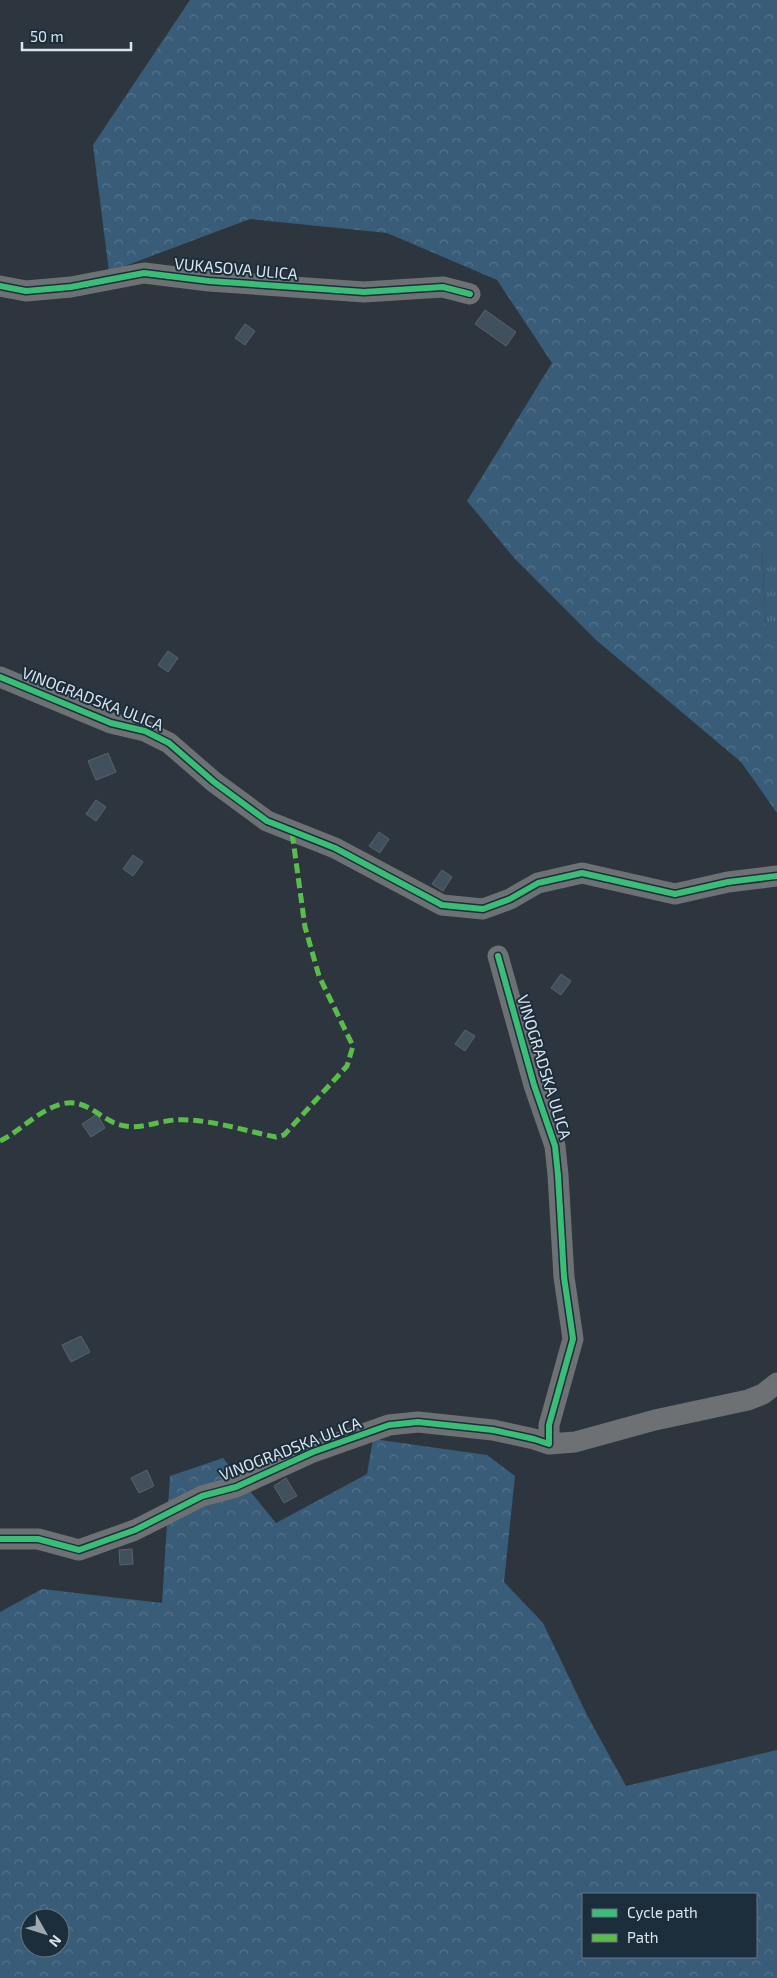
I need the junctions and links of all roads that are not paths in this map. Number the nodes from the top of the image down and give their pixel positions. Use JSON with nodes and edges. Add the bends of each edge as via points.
{"nodes":[{"id":1,"x":0,"y":286,"type":"edge"},
{"id":2,"x":470,"y":294,"type":"dead end"},
{"id":3,"x":0,"y":677,"type":"edge"},
{"id":4,"x":777,"y":876,"type":"edge"},
{"id":5,"x":498,"y":956,"type":"dead end"},
{"id":6,"x":777,"y":1383,"type":"edge"},
{"id":7,"x":549,"y":1444,"type":"junction"},
{"id":8,"x":0,"y":1539,"type":"edge"}],
"edges":[{"from":1,"to":2,"type":"street","name":"VUKASOVA ULICA","via":[[26,291],[144,274],[364,292],[443,287]]},
{"from":3,"to":4,"type":"street","name":"VINOGRADSKA ULICA","via":[[111,723],[146,731],[169,743],[267,822],[335,848],[442,905],[483,909],[538,883],[582,872],[675,894],[728,882]]},
{"from":5,"to":7,"type":"street","name":"VINOGRADSKA ULICA","via":[[534,1086],[555,1146],[564,1277],[573,1339],[549,1426]]},
{"from":6,"to":7,"type":"street","via":[[748,1400],[655,1420],[575,1442]]},
{"from":7,"to":8,"type":"street","name":"VINOGRADSKA ULICA","via":[[493,1430],[418,1422],[389,1425],[313,1452],[236,1486],[202,1496],[135,1530],[79,1550],[38,1539]]}]}
